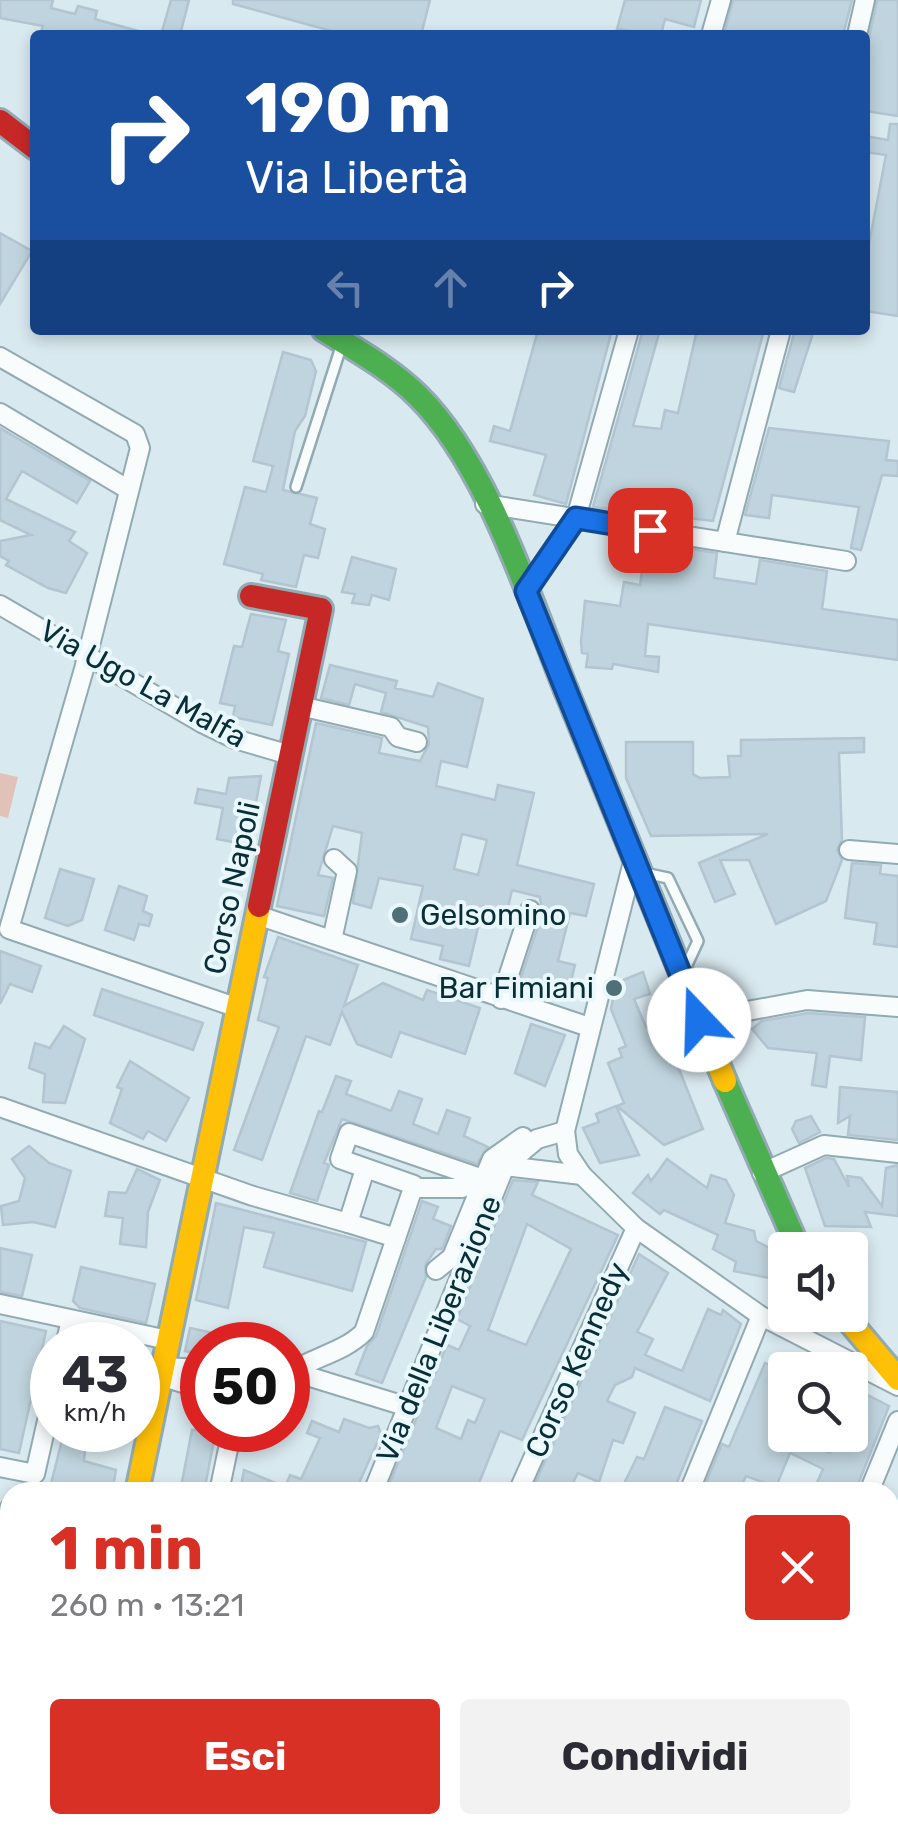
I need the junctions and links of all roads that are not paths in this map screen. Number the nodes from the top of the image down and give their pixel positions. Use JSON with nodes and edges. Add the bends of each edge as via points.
{"nodes":[{"id":1,"x":721,"y":0,"type":"edge"},
{"id":2,"x":865,"y":0,"type":"edge"},
{"id":3,"x":713,"y":30,"type":"edge"},
{"id":4,"x":858,"y":30,"type":"edge"},
{"id":5,"x":0,"y":121,"type":"edge"},
{"id":6,"x":30,"y":144,"type":"edge"},
{"id":7,"x":628,"y":335,"type":"edge"},
{"id":8,"x":780,"y":335,"type":"edge"},
{"id":9,"x":333,"y":336,"type":"edge"},
{"id":10,"x":0,"y":357,"type":"edge"},
{"id":11,"x":0,"y":413,"type":"edge"},
{"id":12,"x":296,"y":487,"type":"dead end"},
{"id":13,"x":128,"y":490,"type":"junction"},
{"id":14,"x":485,"y":504,"type":"junction"},
{"id":15,"x":576,"y":518,"type":"junction"},
{"id":16,"x":725,"y":542,"type":"junction"},
{"id":17,"x":846,"y":561,"type":"dead end"},
{"id":18,"x":526,"y":591,"type":"junction"},
{"id":19,"x":252,"y":596,"type":"dead end"},
{"id":20,"x":0,"y":605,"type":"edge"},
{"id":21,"x":87,"y":655,"type":"junction"},
{"id":22,"x":300,"y":706,"type":"junction"},
{"id":23,"x":417,"y":742,"type":"dead end"},
{"id":24,"x":290,"y":755,"type":"junction"},
{"id":25,"x":849,"y":850,"type":"dead end"},
{"id":26,"x":898,"y":854,"type":"edge"},
{"id":27,"x":334,"y":859,"type":"dead end"},
{"id":28,"x":635,"y":867,"type":"junction"},
{"id":29,"x":530,"y":910,"type":"dead end"},
{"id":30,"x":257,"y":916,"type":"junction"},
{"id":31,"x":332,"y":940,"type":"junction"},
{"id":32,"x":501,"y":1000,"type":"junction"},
{"id":33,"x":898,"y":1006,"type":"edge"},
{"id":34,"x":238,"y":1008,"type":"junction"},
{"id":35,"x":699,"y":1020,"type":"junction"},
{"id":36,"x":588,"y":1027,"type":"junction"},
{"id":37,"x":0,"y":1107,"type":"edge"},
{"id":38,"x":565,"y":1130,"type":"junction"},
{"id":39,"x":537,"y":1139,"type":"junction"},
{"id":40,"x":405,"y":1152,"type":"junction"},
{"id":41,"x":898,"y":1153,"type":"edge"},
{"id":42,"x":505,"y":1166,"type":"junction"},
{"id":43,"x":365,"y":1169,"type":"junction"},
{"id":44,"x":762,"y":1173,"type":"junction"},
{"id":45,"x":582,"y":1175,"type":"junction"},
{"id":46,"x":202,"y":1179,"type":"junction"},
{"id":47,"x":483,"y":1179,"type":"junction"},
{"id":48,"x":404,"y":1183,"type":"junction"},
{"id":49,"x":348,"y":1223,"type":"junction"},
{"id":50,"x":636,"y":1228,"type":"junction"},
{"id":51,"x":790,"y":1232,"type":"edge"},
{"id":52,"x":396,"y":1238,"type":"junction"},
{"id":53,"x":436,"y":1270,"type":"dead end"},
{"id":54,"x":0,"y":1304,"type":"edge"},
{"id":55,"x":760,"y":1316,"type":"junction"},
{"id":56,"x":71,"y":1320,"type":"joint"},
{"id":57,"x":858,"y":1332,"type":"edge"},
{"id":58,"x":168,"y":1340,"type":"junction"},
{"id":59,"x":310,"y":1360,"type":"edge"},
{"id":60,"x":180,"y":1371,"type":"edge"},
{"id":61,"x":161,"y":1372,"type":"junction"},
{"id":62,"x":310,"y":1377,"type":"edge"},
{"id":63,"x":180,"y":1380,"type":"edge"},
{"id":64,"x":898,"y":1383,"type":"edge"},
{"id":65,"x":408,"y":1407,"type":"junction"},
{"id":66,"x":898,"y":1421,"type":"edge"},
{"id":67,"x":40,"y":1452,"type":"edge"},
{"id":68,"x":227,"y":1452,"type":"edge"},
{"id":69,"x":9,"y":1469,"type":"edge"},
{"id":70,"x":139,"y":1482,"type":"edge"},
{"id":71,"x":221,"y":1482,"type":"edge"},
{"id":72,"x":377,"y":1482,"type":"edge"},
{"id":73,"x":522,"y":1482,"type":"edge"},
{"id":74,"x":693,"y":1482,"type":"edge"},
{"id":75,"x":874,"y":1482,"type":"edge"}],
"edges":[{"from":1,"to":3,"type":"street"},
{"from":2,"to":4,"type":"street"},
{"from":5,"to":6,"type":"main road"},
{"from":7,"to":15,"type":"street"},
{"from":8,"to":16,"type":"street"},
{"from":9,"to":12,"type":"lane"},
{"from":9,"to":14,"type":"main road","via":[[421,399],[446,429]]},
{"from":10,"to":13,"type":"street","via":[[135,434],[140,448]]},
{"from":11,"to":13,"type":"street"},
{"from":13,"to":21,"type":"street"},
{"from":14,"to":15,"type":"street"},
{"from":14,"to":18,"type":"main road"},
{"from":15,"to":16,"type":"street"},
{"from":15,"to":18,"type":"street"},
{"from":16,"to":17,"type":"street"},
{"from":18,"to":28,"type":"main road"},
{"from":19,"to":22,"type":"main road","name":"Corso Napoli","via":[[320,608]]},
{"from":20,"to":21,"type":"street","name":"Via Ugo La Malfa"},
{"from":21,"to":24,"type":"street","name":"Via Ugo La Malfa","via":[[202,723]]},
{"from":21,"to":34,"type":"street","via":[[10,928]]},
{"from":22,"to":23,"type":"street","via":[[392,727],[398,737]]},
{"from":22,"to":24,"type":"main road","name":"Corso Napoli"},
{"from":24,"to":30,"type":"main road","name":"Corso Napoli"},
{"from":25,"to":26,"type":"street"},
{"from":27,"to":31,"type":"street","via":[[347,871]]},
{"from":28,"to":35,"type":"main road"},
{"from":28,"to":36,"type":"street"},
{"from":29,"to":32,"type":"street"},
{"from":30,"to":31,"type":"street"},
{"from":30,"to":34,"type":"main road","name":"Corso Napoli"},
{"from":31,"to":32,"type":"street"},
{"from":32,"to":36,"type":"street"},
{"from":33,"to":35,"type":"street","via":[[806,1000]]},
{"from":34,"to":46,"type":"main road","name":"Corso Napoli"},
{"from":35,"to":44,"type":"main road"},
{"from":36,"to":38,"type":"street"},
{"from":37,"to":46,"type":"street"},
{"from":38,"to":39,"type":"street","name":"Via della Liberazione"},
{"from":38,"to":45,"type":"street","via":[[568,1154]]},
{"from":39,"to":42,"type":"street","name":"Via della Liberazione"},
{"from":39,"to":47,"type":"street","name":"Via della Liberazione","via":[[526,1134],[492,1159]]},
{"from":40,"to":43,"type":"street","name":"Via della Liberazione","via":[[350,1133],[340,1159]]},
{"from":40,"to":47,"type":"street","name":"Via della Liberazione"},
{"from":40,"to":48,"type":"lane"},
{"from":41,"to":44,"type":"street","via":[[824,1145]]},
{"from":42,"to":45,"type":"street","name":"Via della Liberazione"},
{"from":42,"to":65,"type":"street","name":"Via della Liberazione"},
{"from":43,"to":48,"type":"street","name":"Via della Liberazione"},
{"from":43,"to":49,"type":"street"},
{"from":44,"to":51,"type":"main road"},
{"from":45,"to":50,"type":"street"},
{"from":46,"to":49,"type":"street"},
{"from":46,"to":58,"type":"main road","name":"Corso Napoli"},
{"from":47,"to":48,"type":"street","name":"Via della Liberazione","via":[[462,1188]]},
{"from":47,"to":53,"type":"street","name":"Via della Liberazione","via":[[452,1257]]},
{"from":48,"to":52,"type":"street"},
{"from":49,"to":52,"type":"street"},
{"from":50,"to":55,"type":"street"},
{"from":50,"to":73,"type":"street","name":"Corso Kennedy"},
{"from":52,"to":59,"type":"street","via":[[364,1332]]},
{"from":54,"to":56,"type":"street"},
{"from":55,"to":64,"type":"street"},
{"from":55,"to":74,"type":"street"},
{"from":56,"to":58,"type":"street"},
{"from":57,"to":64,"type":"main road"},
{"from":58,"to":61,"type":"main road","name":"Corso Napoli"},
{"from":60,"to":61,"type":"street"},
{"from":61,"to":63,"type":"street"},
{"from":61,"to":70,"type":"main road","name":"Corso Napoli"},
{"from":62,"to":65,"type":"street"},
{"from":65,"to":72,"type":"street","name":"Via della Liberazione"},
{"from":66,"to":75,"type":"street"},
{"from":67,"to":69,"type":"street","via":[[35,1474]]},
{"from":68,"to":71,"type":"street"}]}
